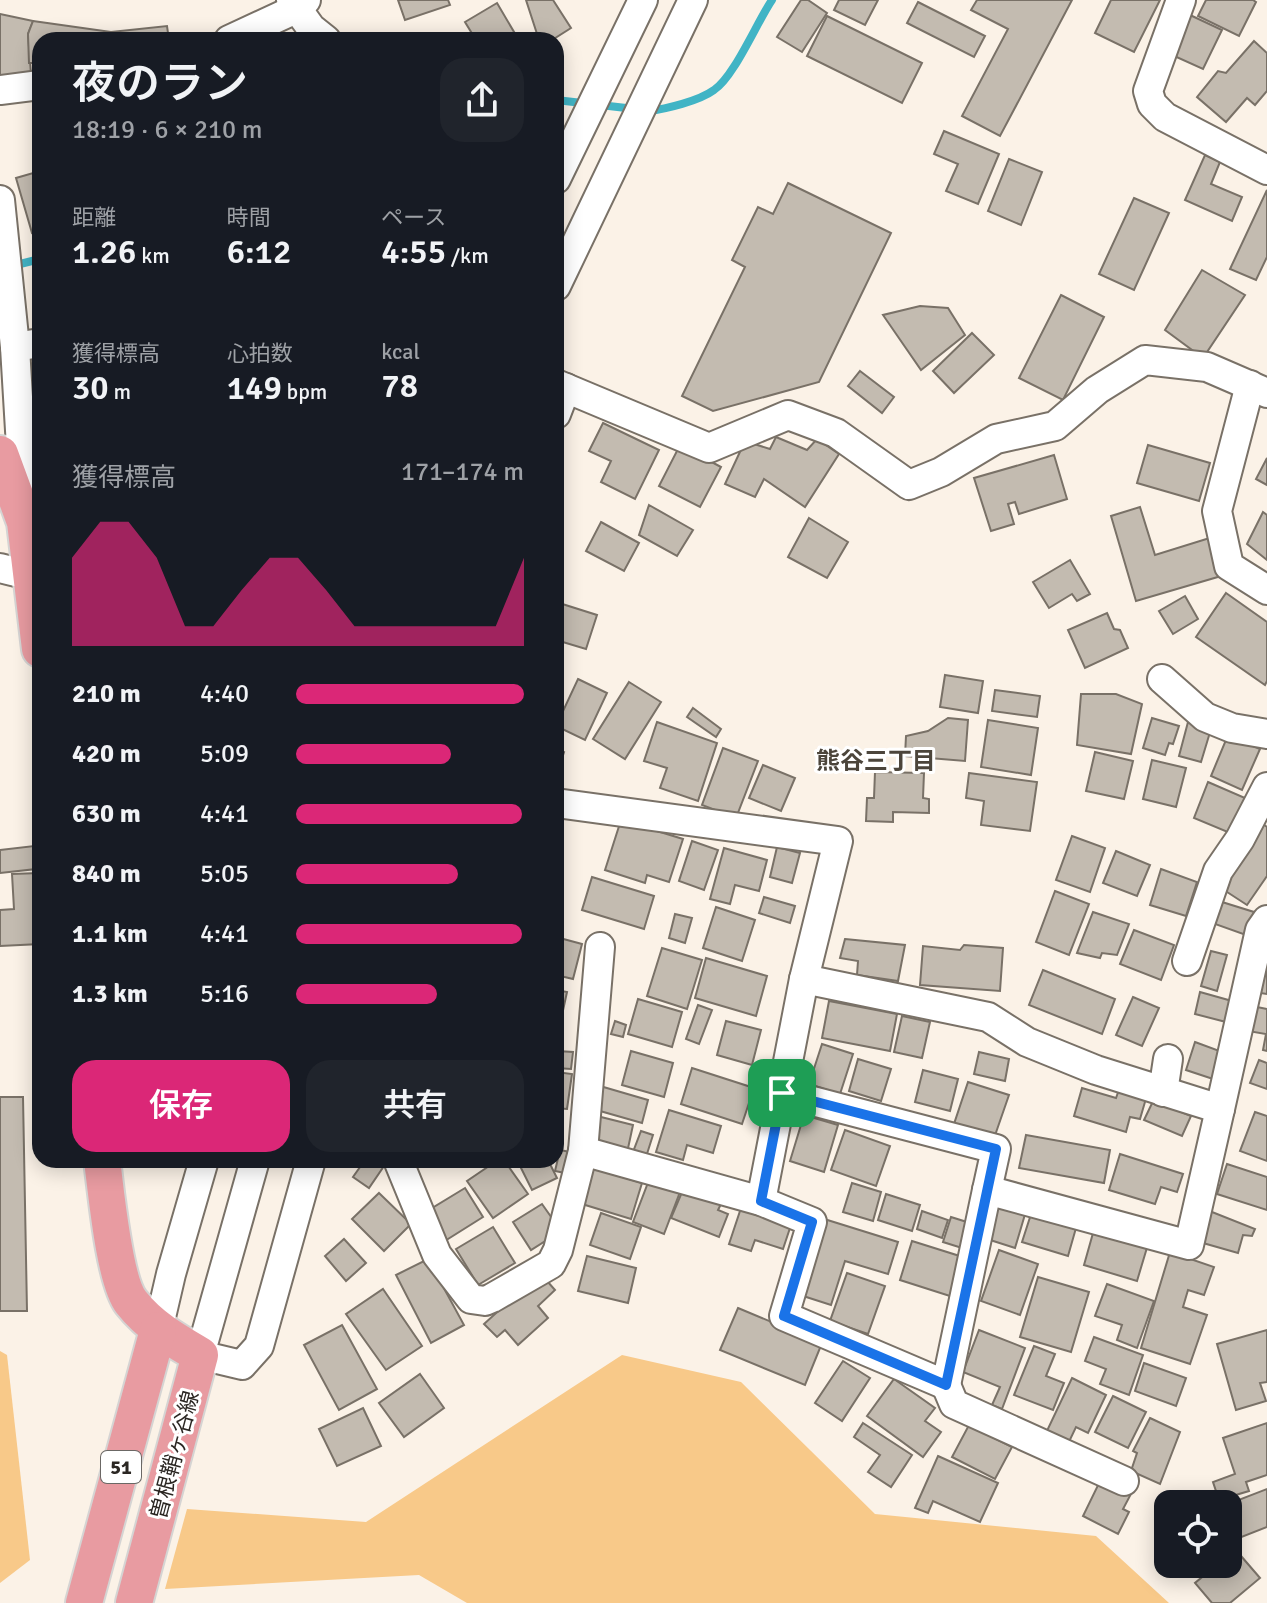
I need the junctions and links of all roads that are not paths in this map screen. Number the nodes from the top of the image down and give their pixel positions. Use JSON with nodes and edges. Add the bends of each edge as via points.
{"nodes":[{"id":1,"x":643,"y":0,"type":"edge"},
{"id":2,"x":693,"y":0,"type":"edge"},
{"id":3,"x":1181,"y":0,"type":"edge"},
{"id":4,"x":298,"y":3,"type":"edge"},
{"id":5,"x":244,"y":32,"type":"edge"},
{"id":6,"x":316,"y":32,"type":"edge"},
{"id":7,"x":32,"y":86,"type":"edge"},
{"id":8,"x":0,"y":90,"type":"edge"},
{"id":9,"x":564,"y":163,"type":"edge"},
{"id":10,"x":1267,"y":170,"type":"edge"},
{"id":11,"x":0,"y":200,"type":"edge"},
{"id":12,"x":564,"y":269,"type":"edge"},
{"id":13,"x":27,"y":345,"type":"edge"},
{"id":14,"x":1258,"y":389,"type":"edge"},
{"id":15,"x":564,"y":397,"type":"edge"},
{"id":16,"x":0,"y":454,"type":"edge"},
{"id":17,"x":25,"y":522,"type":"junction"},
{"id":18,"x":16,"y":572,"type":"edge"},
{"id":19,"x":1267,"y":590,"type":"edge"},
{"id":20,"x":32,"y":623,"type":"edge"},
{"id":21,"x":1162,"y":679,"type":"dead end"},
{"id":22,"x":1267,"y":734,"type":"edge"},
{"id":23,"x":1267,"y":787,"type":"edge"},
{"id":24,"x":564,"y":804,"type":"edge"},
{"id":25,"x":1267,"y":920,"type":"edge"},
{"id":26,"x":600,"y":947,"type":"dead end"},
{"id":27,"x":1187,"y":961,"type":"dead end"},
{"id":28,"x":804,"y":979,"type":"junction"},
{"id":29,"x":1168,"y":1059,"type":"dead end"},
{"id":30,"x":1163,"y":1092,"type":"junction"},
{"id":31,"x":782,"y":1093,"type":"junction"},
{"id":32,"x":1220,"y":1109,"type":"junction"},
{"id":33,"x":583,"y":1151,"type":"junction"},
{"id":34,"x":103,"y":1168,"type":"edge"},
{"id":35,"x":202,"y":1168,"type":"edge"},
{"id":36,"x":253,"y":1168,"type":"edge"},
{"id":37,"x":309,"y":1168,"type":"edge"},
{"id":38,"x":401,"y":1168,"type":"edge"},
{"id":39,"x":987,"y":1190,"type":"junction"},
{"id":40,"x":761,"y":1201,"type":"junction"},
{"id":41,"x":158,"y":1330,"type":"junction"},
{"id":42,"x":200,"y":1355,"type":"junction"},
{"id":43,"x":946,"y":1385,"type":"junction"},
{"id":44,"x":1124,"y":1481,"type":"dead end"},
{"id":45,"x":84,"y":1603,"type":"edge"},
{"id":46,"x":134,"y":1603,"type":"edge"}],
"edges":[{"from":1,"to":9,"type":"street"},
{"from":2,"to":12,"type":"street"},
{"from":3,"to":10,"type":"street","via":[[1148,91],[1152,104],[1165,117]]},
{"from":4,"to":5,"type":"street"},
{"from":4,"to":6,"type":"street"},
{"from":7,"to":8,"type":"street"},
{"from":11,"to":13,"type":"street"},
{"from":13,"to":17,"type":"street"},
{"from":14,"to":15,"type":"street","via":[[1207,367],[1145,360],[1097,390],[1055,426],[996,439],[909,485],[836,433],[788,415],[709,448]]},
{"from":14,"to":19,"type":"street","via":[[1217,511],[1229,566]]},
{"from":16,"to":17,"type":"main road"},
{"from":17,"to":18,"type":"main road"},
{"from":18,"to":20,"type":"main road"},
{"from":21,"to":22,"type":"street","via":[[1205,717]]},
{"from":23,"to":27,"type":"street","via":[[1218,871]]},
{"from":24,"to":28,"type":"street","via":[[838,841]]},
{"from":25,"to":32,"type":"street","via":[[1260,930]]},
{"from":26,"to":33,"type":"street"},
{"from":28,"to":30,"type":"street","via":[[988,1017],[1027,1042]]},
{"from":28,"to":31,"type":"street"},
{"from":29,"to":30,"type":"street"},
{"from":30,"to":32,"type":"street"},
{"from":31,"to":39,"type":"street","via":[[996,1149]]},
{"from":31,"to":40,"type":"street"},
{"from":32,"to":39,"type":"street","via":[[1189,1245]]},
{"from":33,"to":38,"type":"street","via":[[551,1264],[485,1301],[471,1299],[437,1255]]},
{"from":33,"to":40,"type":"street"},
{"from":34,"to":41,"type":"main road","via":[[113,1243],[128,1299]]},
{"from":35,"to":41,"type":"street"},
{"from":36,"to":42,"type":"street"},
{"from":37,"to":42,"type":"street","via":[[259,1346],[242,1365]]},
{"from":39,"to":43,"type":"street"},
{"from":40,"to":43,"type":"street","via":[[812,1222],[784,1316]]},
{"from":41,"to":42,"type":"main road"},
{"from":41,"to":45,"type":"main road","number":"51"},
{"from":42,"to":46,"type":"main road","name":"曽根鞘ヶ谷線","number":"51"},
{"from":43,"to":44,"type":"street","via":[[954,1404]]}]}
